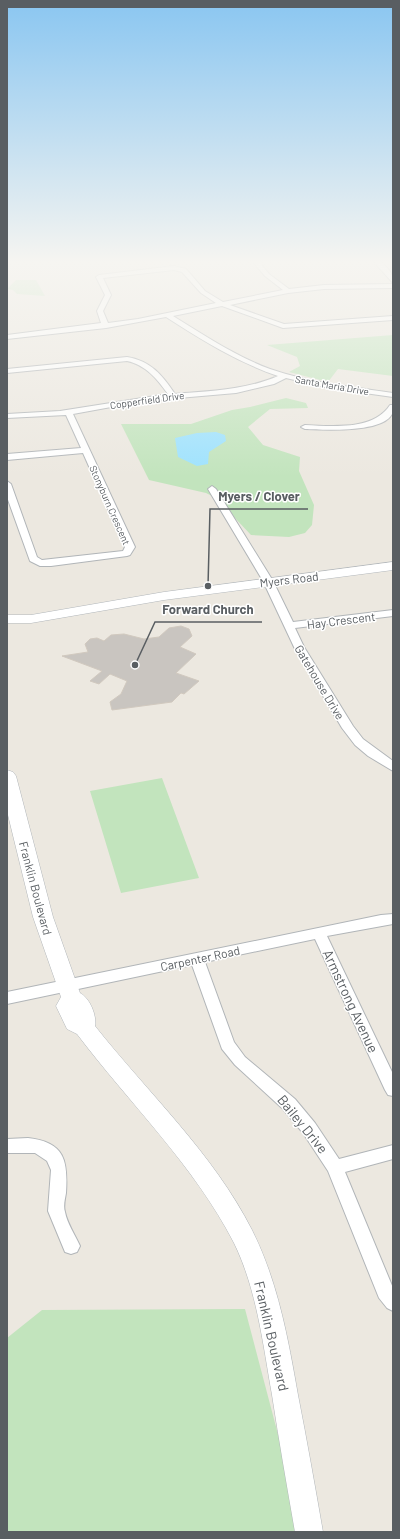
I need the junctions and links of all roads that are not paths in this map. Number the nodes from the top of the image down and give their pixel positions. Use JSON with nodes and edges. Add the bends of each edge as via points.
{"nodes":[{"id":1,"x":36,"y":334,"type":"edge"},
{"id":2,"x":196,"y":334,"type":"edge"},
{"id":3,"x":7,"y":337,"type":"edge"},
{"id":4,"x":7,"y":371,"type":"edge"},
{"id":5,"x":285,"y":376,"type":"junction"},
{"id":6,"x":393,"y":395,"type":"edge"},
{"id":7,"x":173,"y":396,"type":"junction"},
{"id":8,"x":393,"y":407,"type":"edge"},
{"id":9,"x":69,"y":413,"type":"junction"},
{"id":10,"x":7,"y":416,"type":"edge"},
{"id":11,"x":305,"y":427,"type":"dead end"},
{"id":12,"x":86,"y":450,"type":"junction"},
{"id":13,"x":7,"y":457,"type":"edge"},
{"id":14,"x":7,"y":484,"type":"edge"},
{"id":15,"x":212,"y":489,"type":"dead end"},
{"id":16,"x":393,"y":566,"type":"edge"},
{"id":17,"x":268,"y":582,"type":"junction"},
{"id":18,"x":186,"y":594,"type":"junction"},
{"id":19,"x":393,"y":613,"type":"edge"},
{"id":20,"x":7,"y":619,"type":"edge"},
{"id":21,"x":289,"y":626,"type":"junction"},
{"id":22,"x":7,"y":632,"type":"edge"},
{"id":23,"x":393,"y":767,"type":"edge"},
{"id":24,"x":7,"y":776,"type":"edge"},
{"id":25,"x":393,"y":919,"type":"edge"},
{"id":26,"x":319,"y":933,"type":"junction"},
{"id":27,"x":196,"y":959,"type":"junction"},
{"id":28,"x":68,"y":992,"type":"junction"},
{"id":29,"x":7,"y":998,"type":"edge"},
{"id":30,"x":393,"y":1090,"type":"edge"},
{"id":31,"x":7,"y":1146,"type":"edge"},
{"id":32,"x":393,"y":1152,"type":"edge"},
{"id":33,"x":335,"y":1167,"type":"junction"},
{"id":34,"x":71,"y":1246,"type":"dead end"},
{"id":35,"x":393,"y":1302,"type":"edge"},
{"id":36,"x":309,"y":1532,"type":"edge"}],
"edges":[{"from":1,"to":3,"type":"street"},
{"from":2,"to":5,"type":"street","name":"Santa Maria Drive","via":[[242,359]]},
{"from":4,"to":7,"type":"street","via":[[134,359],[159,375]]},
{"from":5,"to":6,"type":"street","name":"Santa Maria Drive"},
{"from":5,"to":7,"type":"street","name":"Copperfield Drive","via":[[258,386]]},
{"from":7,"to":9,"type":"street","name":"Copperfield Drive"},
{"from":8,"to":11,"type":"street","via":[[386,416],[372,423],[325,428]]},
{"from":9,"to":10,"type":"street","name":"Copperfield Drive"},
{"from":9,"to":12,"type":"street","name":"Stonyburn Crescent"},
{"from":12,"to":13,"type":"street","name":"Stonyburn Crescent"},
{"from":12,"to":14,"type":"street","name":"Stonyburn Crescent","via":[[130,547],[127,553],[51,563],[40,563],[33,559]]},
{"from":15,"to":17,"type":"street","name":"Gatehouse Drive"},
{"from":16,"to":17,"type":"main road","name":"Myers Road"},
{"from":17,"to":18,"type":"main road","name":"Myers Road"},
{"from":17,"to":21,"type":"street","name":"Gatehouse Drive"},
{"from":18,"to":20,"type":"main road","name":"Myers Road","via":[[31,619]]},
{"from":18,"to":22,"type":"main road","name":"Myers Road"},
{"from":19,"to":21,"type":"street","name":"Hay Crescent"},
{"from":21,"to":23,"type":"street","name":"Gatehouse Drive","via":[[348,728],[359,742]]},
{"from":24,"to":28,"type":"main road","name":"Franklin Boulevard","via":[[42,917]]},
{"from":25,"to":26,"type":"street","name":"Carpenter Road"},
{"from":26,"to":27,"type":"street","name":"Carpenter Road"},
{"from":26,"to":30,"type":"street","name":"Armstrong Avenue"},
{"from":27,"to":28,"type":"street","name":"Carpenter Road"},
{"from":27,"to":33,"type":"street","name":"Bailey Drive","via":[[227,1045],[240,1061],[289,1104]]},
{"from":28,"to":29,"type":"street","name":"Carpenter Road"},
{"from":28,"to":36,"type":"main road","name":"Franklin Boulevard","via":[[66,1006],[74,1023],[84,1028],[198,1167],[243,1238],[257,1272],[276,1342]]},
{"from":31,"to":34,"type":"street","via":[[37,1146],[54,1157],[59,1170],[56,1211]]},
{"from":32,"to":33,"type":"street"},
{"from":33,"to":35,"type":"street","name":"Bailey Drive","via":[[386,1292]]}]}
